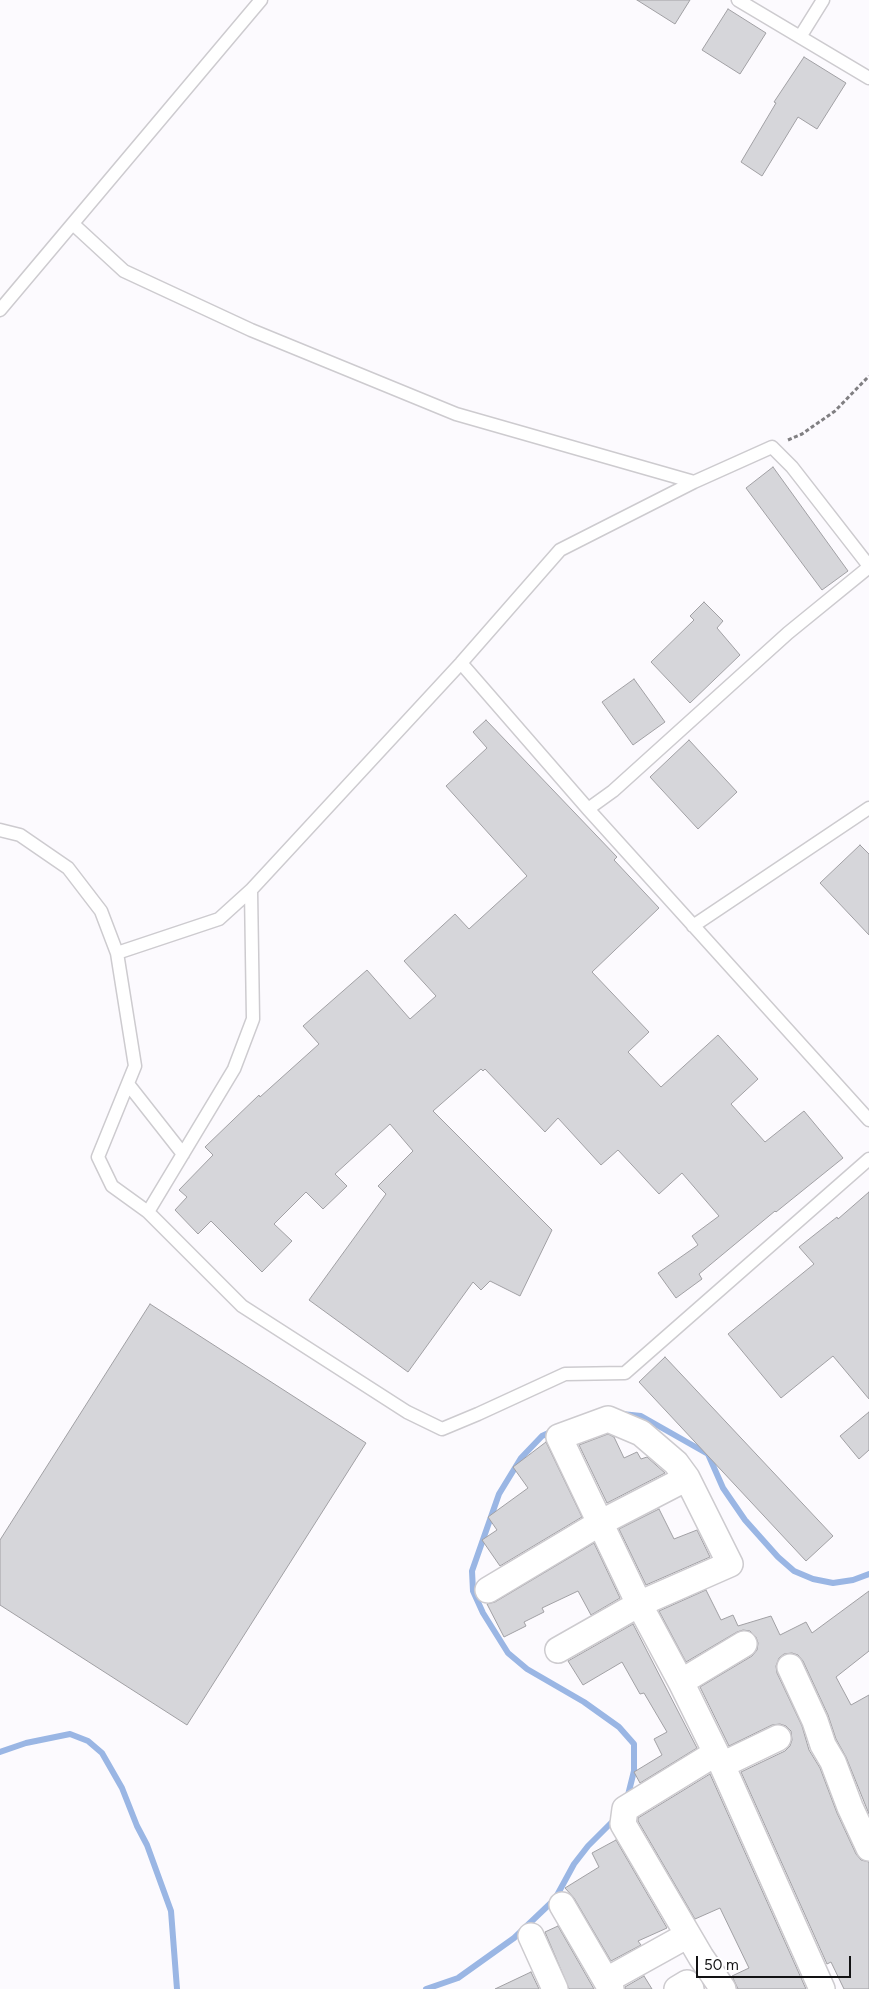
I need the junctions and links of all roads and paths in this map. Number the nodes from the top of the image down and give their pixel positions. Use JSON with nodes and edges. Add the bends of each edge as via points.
{"nodes":[{"id":1,"x":261,"y":0,"type":"edge"},
{"id":2,"x":738,"y":0,"type":"edge"},
{"id":3,"x":823,"y":0,"type":"edge"},
{"id":4,"x":800,"y":37,"type":"junction"},
{"id":5,"x":869,"y":78,"type":"edge"},
{"id":6,"x":73,"y":224,"type":"junction"},
{"id":7,"x":0,"y":310,"type":"edge"},
{"id":8,"x":869,"y":376,"type":"edge"},
{"id":9,"x":772,"y":447,"type":"junction"},
{"id":10,"x":694,"y":482,"type":"junction"},
{"id":11,"x":869,"y":567,"type":"edge"},
{"id":12,"x":461,"y":663,"type":"junction"},
{"id":13,"x":869,"y":808,"type":"edge"},
{"id":14,"x":588,"y":809,"type":"junction"},
{"id":15,"x":0,"y":830,"type":"edge"},
{"id":16,"x":251,"y":890,"type":"junction"},
{"id":17,"x":693,"y":926,"type":"junction"},
{"id":18,"x":117,"y":953,"type":"junction"},
{"id":19,"x":128,"y":1084,"type":"junction"},
{"id":20,"x":869,"y":1120,"type":"edge"},
{"id":21,"x":183,"y":1154,"type":"junction"},
{"id":22,"x":869,"y":1159,"type":"edge"},
{"id":23,"x":148,"y":1212,"type":"junction"},
{"id":24,"x":688,"y":1478,"type":"junction"},
{"id":25,"x":600,"y":1523,"type":"junction"},
{"id":26,"x":488,"y":1590,"type":"dead end"},
{"id":27,"x":639,"y":1604,"type":"junction"},
{"id":28,"x":744,"y":1644,"type":"dead end"},
{"id":29,"x":558,"y":1650,"type":"dead end"},
{"id":30,"x":790,"y":1666,"type":"dead end"},
{"id":31,"x":681,"y":1682,"type":"junction"},
{"id":32,"x":778,"y":1738,"type":"dead end"},
{"id":33,"x":719,"y":1759,"type":"junction"},
{"id":34,"x":869,"y":1848,"type":"edge"},
{"id":35,"x":562,"y":1905,"type":"dead end"},
{"id":36,"x":688,"y":1935,"type":"junction"},
{"id":37,"x":530,"y":1936,"type":"dead end"},
{"id":38,"x":609,"y":1985,"type":"edge"},
{"id":39,"x":555,"y":1989,"type":"edge"},
{"id":40,"x":677,"y":1989,"type":"edge"},
{"id":41,"x":691,"y":1989,"type":"edge"},
{"id":42,"x":723,"y":1989,"type":"edge"},
{"id":43,"x":822,"y":1989,"type":"edge"}],
"edges":[{"from":1,"to":6,"type":"lane"},
{"from":2,"to":4,"type":"lane"},
{"from":3,"to":4,"type":"lane"},
{"from":4,"to":5,"type":"lane"},
{"from":6,"to":7,"type":"lane"},
{"from":6,"to":10,"type":"lane","via":[[124,271],[260,334],[456,414]]},
{"from":8,"to":9,"type":"path","via":[[835,411],[802,434]]},
{"from":9,"to":10,"type":"lane"},
{"from":9,"to":11,"type":"lane","via":[[792,467]]},
{"from":10,"to":12,"type":"lane","via":[[560,550]]},
{"from":11,"to":14,"type":"lane","via":[[788,633],[614,790]]},
{"from":12,"to":14,"type":"lane"},
{"from":12,"to":16,"type":"lane"},
{"from":13,"to":17,"type":"lane"},
{"from":14,"to":17,"type":"lane"},
{"from":15,"to":18,"type":"lane","via":[[20,835],[68,868],[101,911]]},
{"from":16,"to":18,"type":"lane","via":[[219,919]]},
{"from":16,"to":21,"type":"lane","via":[[253,1018],[234,1069]]},
{"from":17,"to":20,"type":"lane"},
{"from":18,"to":19,"type":"lane","via":[[135,1066]]},
{"from":19,"to":21,"type":"lane"},
{"from":19,"to":23,"type":"lane","via":[[98,1157],[112,1186]]},
{"from":21,"to":23,"type":"lane"},
{"from":22,"to":23,"type":"lane","via":[[625,1373],[565,1374],[442,1429],[407,1412],[242,1306]]},
{"from":24,"to":25,"type":"street"},
{"from":24,"to":25,"type":"street","via":[[676,1463],[641,1433],[608,1419],[559,1437]]},
{"from":24,"to":27,"type":"street","via":[[730,1564]]},
{"from":25,"to":26,"type":"street"},
{"from":25,"to":27,"type":"street"},
{"from":27,"to":29,"type":"street"},
{"from":27,"to":31,"type":"street"},
{"from":28,"to":31,"type":"street"},
{"from":30,"to":34,"type":"street"},
{"from":31,"to":33,"type":"street"},
{"from":32,"to":33,"type":"street"},
{"from":33,"to":36,"type":"street","via":[[625,1810],[623,1824]]},
{"from":33,"to":43,"type":"street"},
{"from":35,"to":38,"type":"street"},
{"from":36,"to":38,"type":"street"},
{"from":36,"to":42,"type":"street"},
{"from":37,"to":39,"type":"street"},
{"from":40,"to":41,"type":"street","via":[[687,1983]]}]}
